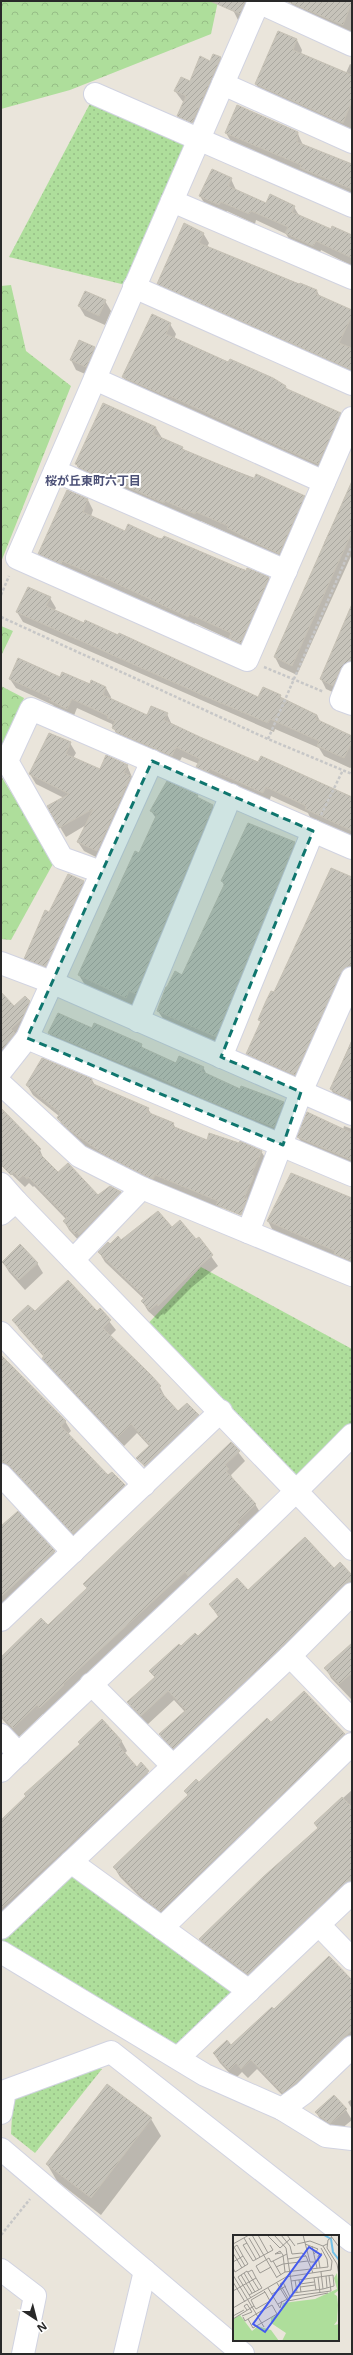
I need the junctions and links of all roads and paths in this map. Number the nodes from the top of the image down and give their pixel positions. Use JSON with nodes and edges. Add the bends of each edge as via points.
{"nodes":[{"id":1,"x":258,"y":2,"type":"edge"},
{"id":2,"x":352,"y":45,"type":"edge"},
{"id":3,"x":223,"y":84,"type":"junction"},
{"id":4,"x":94,"y":94,"type":"dead end"},
{"id":5,"x":199,"y":140,"type":"junction"},
{"id":6,"x":352,"y":142,"type":"edge"},
{"id":7,"x":172,"y":201,"type":"junction"},
{"id":8,"x":352,"y":206,"type":"edge"},
{"id":9,"x":352,"y":278,"type":"edge"},
{"id":10,"x":134,"y":288,"type":"junction"},
{"id":11,"x":95,"y":379,"type":"junction"},
{"id":12,"x":352,"y":384,"type":"edge"},
{"id":13,"x":352,"y":418,"type":"edge"},
{"id":14,"x":55,"y":471,"type":"junction"},
{"id":15,"x":324,"y":482,"type":"junction"},
{"id":16,"x":352,"y":545,"type":"edge"},
{"id":17,"x":286,"y":571,"type":"junction"},
{"id":18,"x":1,"y":617,"type":"edge"},
{"id":19,"x":247,"y":660,"type":"junction"},
{"id":20,"x":352,"y":673,"type":"edge"},
{"id":21,"x":293,"y":680,"type":"junction"},
{"id":22,"x":346,"y":702,"type":"edge"},
{"id":23,"x":268,"y":739,"type":"junction"},
{"id":24,"x":152,"y":761,"type":"junction"},
{"id":25,"x":343,"y":770,"type":"junction"},
{"id":26,"x":352,"y":774,"type":"edge"},
{"id":27,"x":231,"y":796,"type":"junction"},
{"id":28,"x":313,"y":831,"type":"junction"},
{"id":29,"x":352,"y":848,"type":"edge"},
{"id":30,"x":100,"y":872,"type":"junction"},
{"id":31,"x":1,"y":962,"type":"edge"},
{"id":32,"x":352,"y":978,"type":"edge"},
{"id":33,"x":51,"y":982,"type":"junction"},
{"id":34,"x":138,"y":1021,"type":"junction"},
{"id":35,"x":27,"y":1038,"type":"junction"},
{"id":36,"x":222,"y":1057,"type":"junction"},
{"id":37,"x":1,"y":1071,"type":"edge"},
{"id":38,"x":1,"y":1084,"type":"edge"},
{"id":39,"x":301,"y":1092,"type":"junction"},
{"id":40,"x":352,"y":1114,"type":"edge"},
{"id":41,"x":282,"y":1145,"type":"junction"},
{"id":42,"x":352,"y":1175,"type":"edge"},
{"id":43,"x":1,"y":1184,"type":"edge"},
{"id":44,"x":142,"y":1188,"type":"junction"},
{"id":45,"x":8,"y":1207,"type":"edge"},
{"id":46,"x":248,"y":1232,"type":"junction"},
{"id":47,"x":73,"y":1260,"type":"junction"},
{"id":48,"x":352,"y":1275,"type":"edge"},
{"id":49,"x":1,"y":1333,"type":"edge"},
{"id":50,"x":221,"y":1412,"type":"junction"},
{"id":51,"x":352,"y":1435,"type":"edge"},
{"id":52,"x":3,"y":1482,"type":"edge"},
{"id":53,"x":144,"y":1485,"type":"junction"},
{"id":54,"x":298,"y":1491,"type":"junction"},
{"id":55,"x":352,"y":1549,"type":"edge"},
{"id":56,"x":73,"y":1552,"type":"junction"},
{"id":57,"x":352,"y":1594,"type":"edge"},
{"id":58,"x":1,"y":1620,"type":"edge"},
{"id":59,"x":290,"y":1656,"type":"junction"},
{"id":60,"x":91,"y":1684,"type":"junction"},
{"id":61,"x":352,"y":1720,"type":"edge"},
{"id":62,"x":1,"y":1735,"type":"edge"},
{"id":63,"x":352,"y":1744,"type":"edge"},
{"id":64,"x":19,"y":1754,"type":"junction"},
{"id":65,"x":172,"y":1765,"type":"junction"},
{"id":66,"x":1,"y":1772,"type":"edge"},
{"id":67,"x":71,"y":1862,"type":"junction"},
{"id":68,"x":352,"y":1893,"type":"edge"},
{"id":69,"x":318,"y":1925,"type":"junction"},
{"id":70,"x":1,"y":1928,"type":"edge"},
{"id":71,"x":162,"y":1928,"type":"junction"},
{"id":72,"x":1,"y":1952,"type":"edge"},
{"id":73,"x":352,"y":1959,"type":"edge"},
{"id":74,"x":249,"y":1991,"type":"junction"},
{"id":75,"x":352,"y":2046,"type":"edge"},
{"id":76,"x":178,"y":2058,"type":"junction"},
{"id":77,"x":282,"y":2109,"type":"junction"},
{"id":78,"x":1,"y":2113,"type":"edge"},
{"id":79,"x":352,"y":2139,"type":"edge"},
{"id":80,"x":1,"y":2149,"type":"edge"},
{"id":81,"x":42,"y":2184,"type":"junction"},
{"id":82,"x":1,"y":2235,"type":"edge"},
{"id":83,"x":352,"y":2241,"type":"edge"},
{"id":84,"x":1,"y":2270,"type":"edge"},
{"id":85,"x":146,"y":2272,"type":"junction"},
{"id":86,"x":23,"y":2354,"type":"edge"},
{"id":87,"x":125,"y":2354,"type":"edge"},
{"id":88,"x":243,"y":2354,"type":"edge"}],
"edges":[{"from":1,"to":2,"type":"street"},
{"from":1,"to":3,"type":"street"},
{"from":3,"to":5,"type":"street"},
{"from":3,"to":6,"type":"street"},
{"from":4,"to":5,"type":"street"},
{"from":5,"to":7,"type":"street"},
{"from":5,"to":8,"type":"street"},
{"from":7,"to":9,"type":"street"},
{"from":7,"to":10,"type":"street"},
{"from":10,"to":11,"type":"street"},
{"from":10,"to":12,"type":"street"},
{"from":11,"to":14,"type":"street"},
{"from":11,"to":15,"type":"street"},
{"from":13,"to":15,"type":"street"},
{"from":14,"to":17,"type":"street"},
{"from":14,"to":19,"type":"street","via":[[18,558]]},
{"from":15,"to":17,"type":"street"},
{"from":16,"to":21,"type":"path"},
{"from":17,"to":19,"type":"street"},
{"from":18,"to":23,"type":"path"},
{"from":19,"to":21,"type":"path"},
{"from":20,"to":22,"type":"street"},
{"from":21,"to":22,"type":"path"},
{"from":21,"to":23,"type":"path"},
{"from":23,"to":25,"type":"path"},
{"from":24,"to":27,"type":"street"},
{"from":24,"to":30,"type":"street"},
{"from":24,"to":30,"type":"street","via":[[31,709],[7,761],[62,858]]},
{"from":25,"to":26,"type":"path"},
{"from":25,"to":28,"type":"path"},
{"from":27,"to":28,"type":"street"},
{"from":27,"to":34,"type":"street"},
{"from":28,"to":29,"type":"street"},
{"from":28,"to":36,"type":"street"},
{"from":30,"to":33,"type":"street"},
{"from":31,"to":33,"type":"street"},
{"from":32,"to":39,"type":"street"},
{"from":33,"to":34,"type":"street"},
{"from":33,"to":35,"type":"street"},
{"from":34,"to":36,"type":"street"},
{"from":35,"to":37,"type":"street"},
{"from":35,"to":41,"type":"street"},
{"from":36,"to":39,"type":"street"},
{"from":38,"to":44,"type":"street","via":[[79,1156]]},
{"from":39,"to":40,"type":"street"},
{"from":39,"to":41,"type":"street"},
{"from":41,"to":42,"type":"street"},
{"from":41,"to":46,"type":"street"},
{"from":43,"to":45,"type":"street"},
{"from":44,"to":46,"type":"street"},
{"from":44,"to":47,"type":"street"},
{"from":45,"to":47,"type":"street"},
{"from":46,"to":48,"type":"street"},
{"from":47,"to":50,"type":"street"},
{"from":49,"to":53,"type":"street"},
{"from":50,"to":53,"type":"street"},
{"from":50,"to":54,"type":"street"},
{"from":51,"to":54,"type":"street"},
{"from":52,"to":56,"type":"street"},
{"from":53,"to":56,"type":"street"},
{"from":54,"to":55,"type":"street"},
{"from":54,"to":60,"type":"street"},
{"from":56,"to":58,"type":"street"},
{"from":57,"to":59,"type":"street"},
{"from":59,"to":61,"type":"street"},
{"from":59,"to":65,"type":"street"},
{"from":60,"to":64,"type":"street"},
{"from":60,"to":65,"type":"street"},
{"from":62,"to":64,"type":"street"},
{"from":63,"to":71,"type":"street"},
{"from":64,"to":66,"type":"street"},
{"from":65,"to":67,"type":"street"},
{"from":67,"to":70,"type":"street"},
{"from":67,"to":71,"type":"street"},
{"from":68,"to":69,"type":"street"},
{"from":69,"to":73,"type":"street"},
{"from":69,"to":74,"type":"street"},
{"from":71,"to":74,"type":"street"},
{"from":72,"to":76,"type":"street"},
{"from":74,"to":76,"type":"street"},
{"from":75,"to":77,"type":"street","via":[[304,2092]]},
{"from":76,"to":77,"type":"street","via":[[205,2074]]},
{"from":77,"to":79,"type":"street","via":[[326,2136]]},
{"from":78,"to":83,"type":"street","via":[[5,2091],[111,2052]]},
{"from":80,"to":81,"type":"street"},
{"from":81,"to":82,"type":"path"},
{"from":81,"to":85,"type":"street"},
{"from":84,"to":86,"type":"street","via":[[35,2296]]},
{"from":85,"to":87,"type":"street"},
{"from":85,"to":88,"type":"street"}]}
